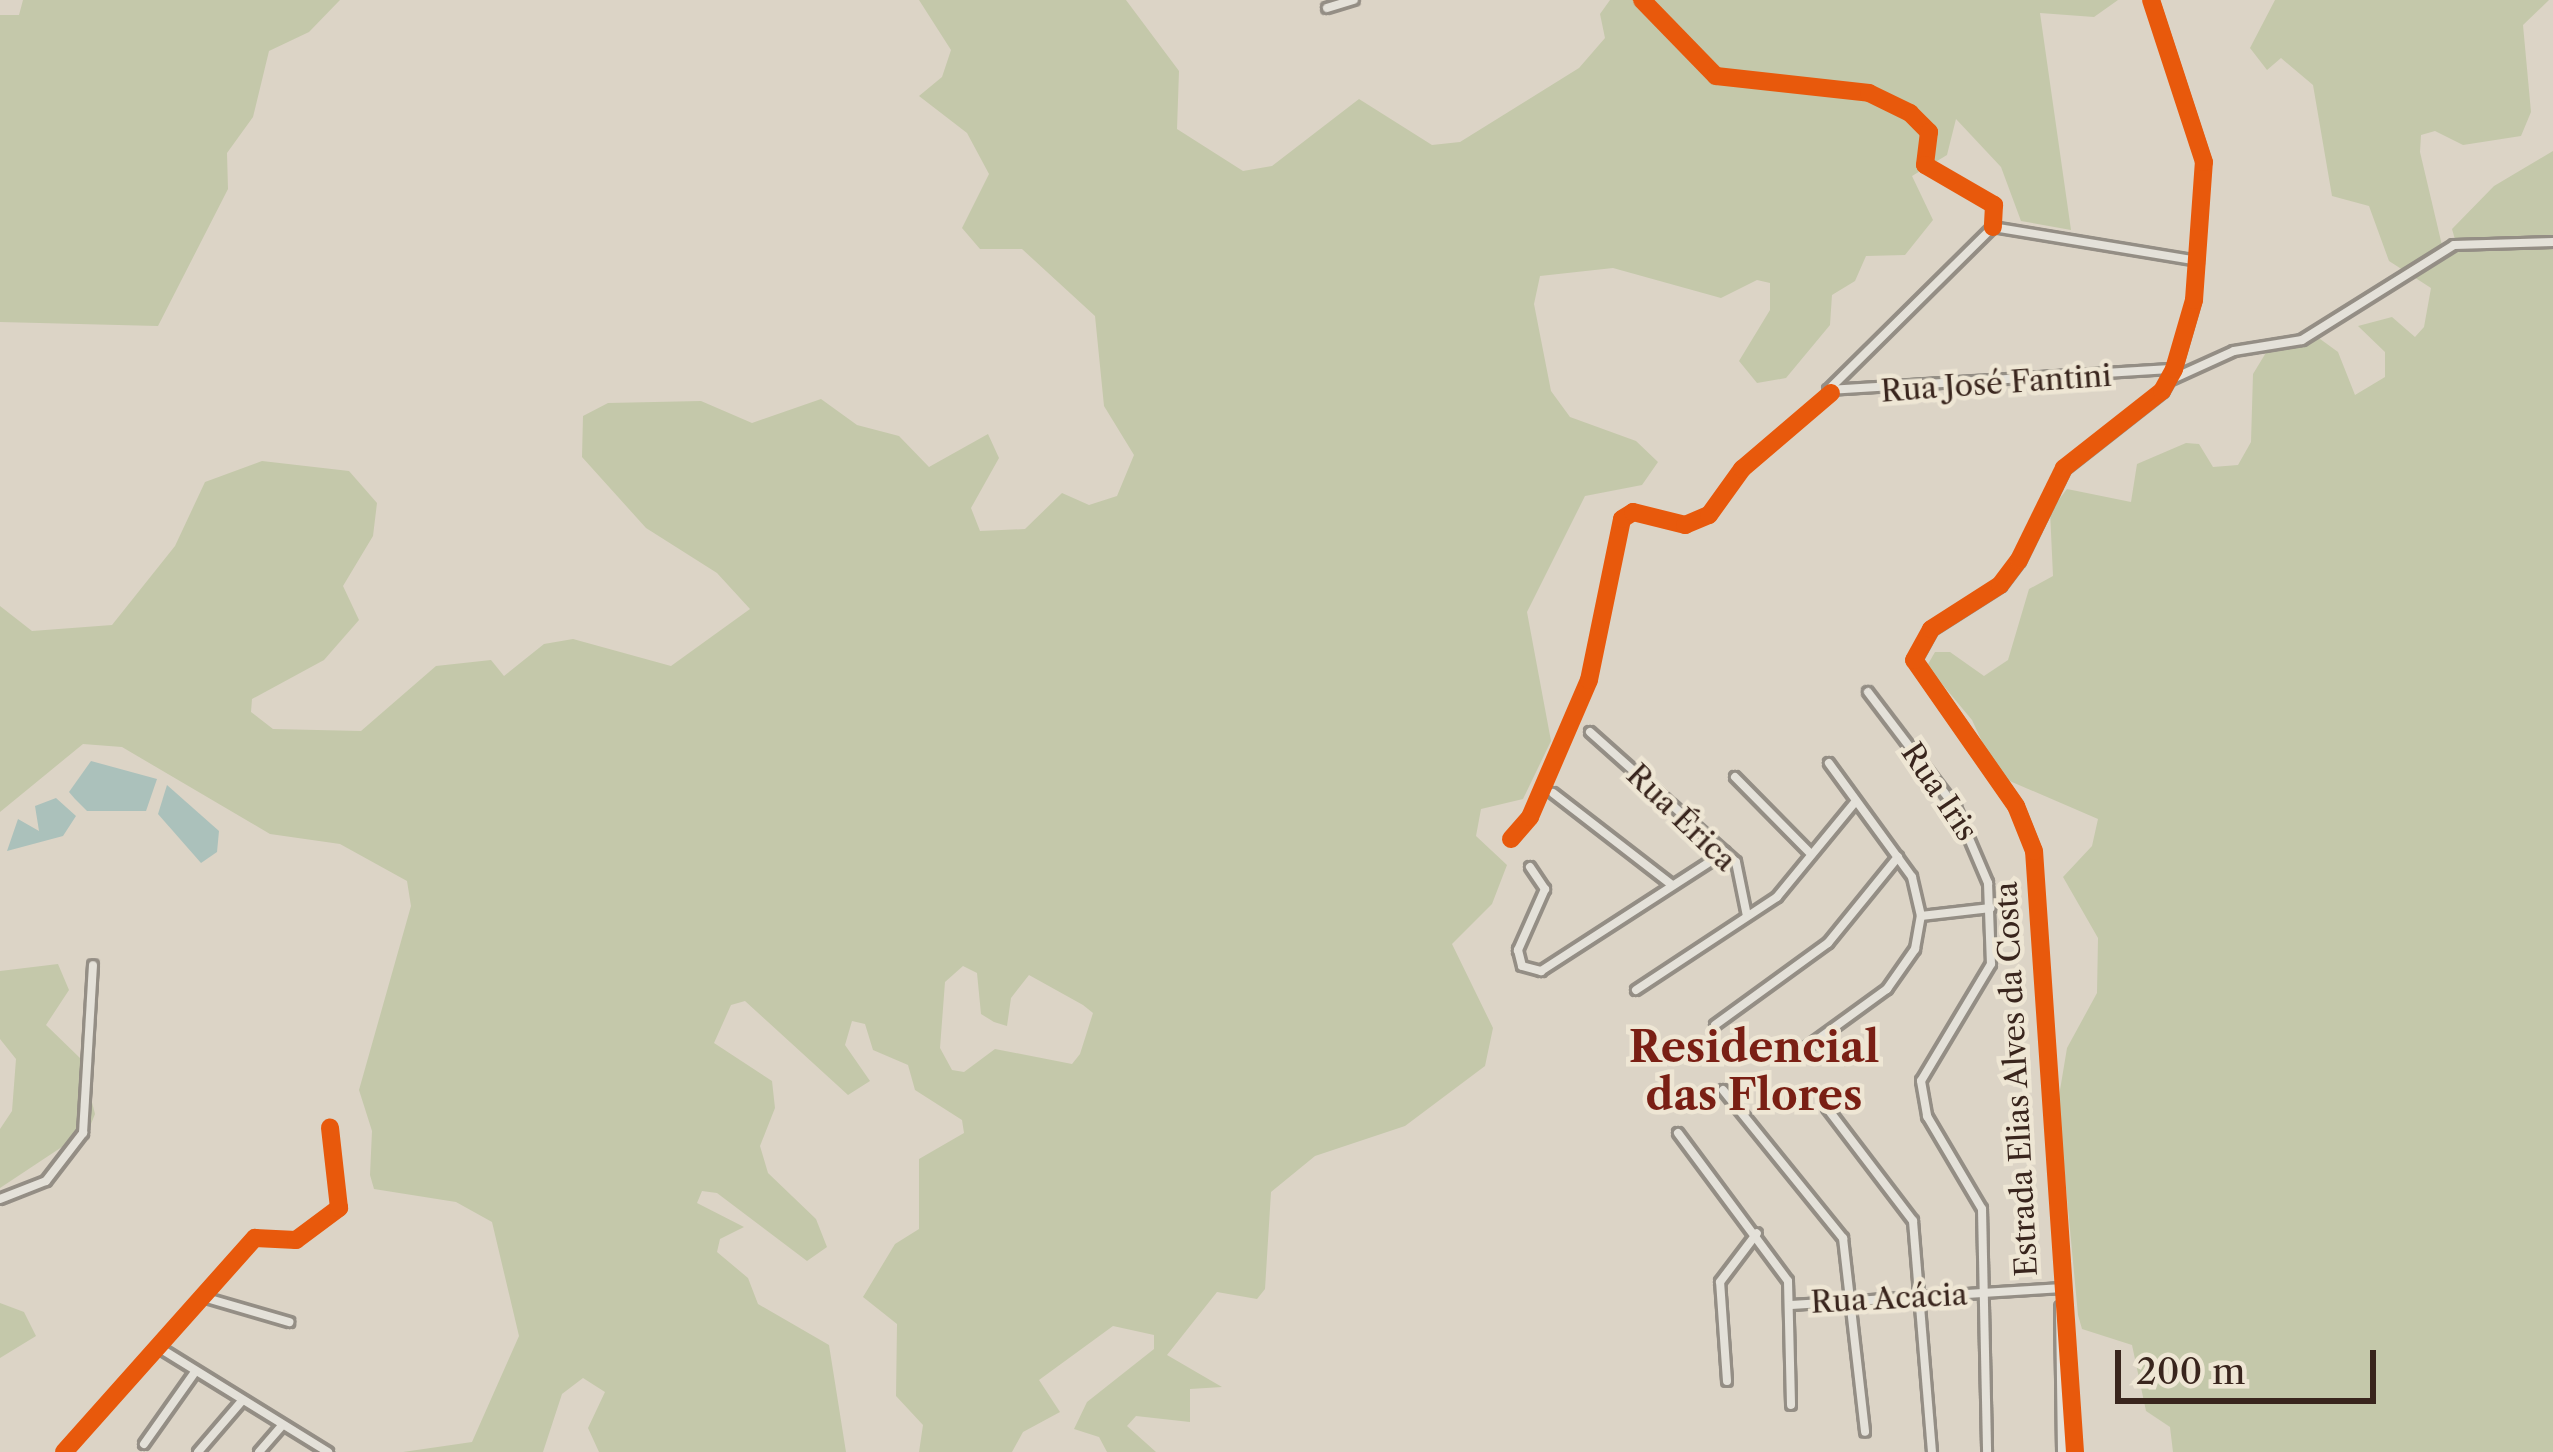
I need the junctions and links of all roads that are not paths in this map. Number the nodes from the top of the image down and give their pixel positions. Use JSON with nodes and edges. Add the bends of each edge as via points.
{"nodes":[{"id":1,"x":1354,"y":0,"type":"edge"},
{"id":2,"x":1642,"y":0,"type":"edge"},
{"id":3,"x":2151,"y":0,"type":"edge"},
{"id":4,"x":1328,"y":8,"type":"dead end"},
{"id":5,"x":1993,"y":227,"type":"junction"},
{"id":6,"x":2553,"y":242,"type":"edge"},
{"id":7,"x":2198,"y":261,"type":"junction"},
{"id":8,"x":2172,"y":375,"type":"junction"},
{"id":9,"x":1832,"y":393,"type":"junction"},
{"id":10,"x":1868,"y":692,"type":"dead end"},
{"id":11,"x":1590,"y":732,"type":"dead end"},
{"id":12,"x":1829,"y":763,"type":"dead end"},
{"id":13,"x":1735,"y":777,"type":"dead end"},
{"id":14,"x":1553,"y":793,"type":"dead end"},
{"id":15,"x":1856,"y":802,"type":"junction"},
{"id":16,"x":1511,"y":839,"type":"dead end"},
{"id":17,"x":1725,"y":852,"type":"junction"},
{"id":18,"x":1809,"y":852,"type":"junction"},
{"id":19,"x":1898,"y":856,"type":"junction"},
{"id":20,"x":1530,"y":867,"type":"dead end"},
{"id":21,"x":1672,"y":885,"type":"junction"},
{"id":22,"x":1991,"y":908,"type":"junction"},
{"id":23,"x":1922,"y":916,"type":"junction"},
{"id":24,"x":1747,"y":917,"type":"junction"},
{"id":25,"x":93,"y":965,"type":"dead end"},
{"id":26,"x":1636,"y":990,"type":"dead end"},
{"id":27,"x":1715,"y":1025,"type":"dead end"},
{"id":28,"x":1804,"y":1050,"type":"dead end"},
{"id":29,"x":1723,"y":1090,"type":"dead end"},
{"id":30,"x":1827,"y":1108,"type":"dead end"},
{"id":31,"x":330,"y":1128,"type":"dead end"},
{"id":32,"x":1678,"y":1133,"type":"dead end"},
{"id":33,"x":0,"y":1199,"type":"edge"},
{"id":34,"x":1757,"y":1233,"type":"junction"},
{"id":35,"x":2058,"y":1288,"type":"junction"},
{"id":36,"x":1986,"y":1294,"type":"junction"},
{"id":37,"x":203,"y":1297,"type":"junction"},
{"id":38,"x":1921,"y":1298,"type":"junction"},
{"id":39,"x":1854,"y":1302,"type":"junction"},
{"id":40,"x":1791,"y":1304,"type":"junction"},
{"id":41,"x":2060,"y":1307,"type":"junction"},
{"id":42,"x":289,"y":1322,"type":"dead end"},
{"id":43,"x":158,"y":1347,"type":"junction"},
{"id":44,"x":195,"y":1372,"type":"junction"},
{"id":45,"x":1727,"y":1381,"type":"dead end"},
{"id":46,"x":241,"y":1402,"type":"junction"},
{"id":47,"x":1791,"y":1405,"type":"dead end"},
{"id":48,"x":281,"y":1426,"type":"junction"},
{"id":49,"x":1865,"y":1432,"type":"dead end"},
{"id":50,"x":144,"y":1444,"type":"dead end"},
{"id":51,"x":313,"y":1448,"type":"edge"},
{"id":52,"x":64,"y":1452,"type":"edge"},
{"id":53,"x":197,"y":1452,"type":"edge"},
{"id":54,"x":260,"y":1452,"type":"edge"},
{"id":55,"x":328,"y":1452,"type":"edge"},
{"id":56,"x":1932,"y":1452,"type":"edge"},
{"id":57,"x":1987,"y":1452,"type":"edge"},
{"id":58,"x":2062,"y":1452,"type":"edge"},
{"id":59,"x":2075,"y":1452,"type":"edge"}],
"edges":[{"from":1,"to":4,"type":"street"},
{"from":2,"to":5,"type":"street","via":[[1716,76],[1869,93],[1910,112],[1929,132],[1925,165],[1994,205]]},
{"from":3,"to":7,"type":"street","via":[[2204,162]]},
{"from":5,"to":7,"type":"street"},
{"from":5,"to":9,"type":"street","name":"Rua José Fantini","via":[[1830,381]]},
{"from":6,"to":8,"type":"street","via":[[2454,245],[2302,340],[2234,351]]},
{"from":7,"to":8,"type":"street"},
{"from":8,"to":9,"type":"street","name":"Rua José Fantini"},
{"from":8,"to":35,"type":"street","name":"Estrada Elias Alves da Costa","via":[[2072,458],[2009,573],[1931,628],[1914,660],[2015,806],[2034,851]]},
{"from":9,"to":16,"type":"street","via":[[1742,469],[1709,515],[1685,525],[1633,512],[1622,520],[1589,680],[1530,817]]},
{"from":10,"to":22,"type":"street","name":"Rua Iris","via":[[1956,808],[1983,862]]},
{"from":11,"to":17,"type":"street","name":"Rua Érica"},
{"from":12,"to":15,"type":"street"},
{"from":13,"to":18,"type":"street"},
{"from":14,"to":21,"type":"street"},
{"from":15,"to":18,"type":"street"},
{"from":15,"to":19,"type":"street"},
{"from":17,"to":21,"type":"street"},
{"from":17,"to":24,"type":"street","name":"Rua Érica","via":[[1741,874]]},
{"from":18,"to":24,"type":"street","via":[[1777,897]]},
{"from":19,"to":23,"type":"street"},
{"from":19,"to":27,"type":"street","via":[[1828,943]]},
{"from":20,"to":21,"type":"street","via":[[1545,889],[1518,950],[1534,972]]},
{"from":22,"to":23,"type":"street"},
{"from":22,"to":36,"type":"street","name":"Rua Iris","via":[[1991,964],[1921,1082],[1927,1116],[1978,1189]]},
{"from":23,"to":28,"type":"street","via":[[1915,949],[1887,989]]},
{"from":24,"to":26,"type":"street"},
{"from":25,"to":33,"type":"street","via":[[83,1133],[46,1181]]},
{"from":29,"to":39,"type":"street","via":[[1843,1238]]},
{"from":30,"to":38,"type":"street","via":[[1913,1221]]},
{"from":31,"to":37,"type":"street","via":[[339,1208],[296,1240],[255,1238]]},
{"from":32,"to":34,"type":"street"},
{"from":34,"to":40,"type":"street","via":[[1777,1257]]},
{"from":34,"to":45,"type":"street","via":[[1720,1282]]},
{"from":35,"to":36,"type":"street","name":"Rua Acácia"},
{"from":35,"to":41,"type":"street","name":"Estrada Elias Alves da Costa"},
{"from":36,"to":38,"type":"street","name":"Rua Acácia"},
{"from":36,"to":57,"type":"street","name":"Rua Iris"},
{"from":37,"to":42,"type":"street"},
{"from":37,"to":43,"type":"street"},
{"from":38,"to":39,"type":"street","name":"Rua Acácia"},
{"from":38,"to":56,"type":"street"},
{"from":39,"to":40,"type":"street","name":"Rua Acácia"},
{"from":39,"to":49,"type":"street"},
{"from":40,"to":47,"type":"street"},
{"from":41,"to":58,"type":"street","name":"Estrada Elias Alves da Costa"},
{"from":41,"to":59,"type":"street","name":"Estrada Elias Alves da Costa"},
{"from":43,"to":44,"type":"street"},
{"from":43,"to":52,"type":"street"},
{"from":44,"to":46,"type":"street"},
{"from":44,"to":50,"type":"street"},
{"from":46,"to":48,"type":"street"},
{"from":46,"to":53,"type":"street"},
{"from":48,"to":51,"type":"street"},
{"from":48,"to":54,"type":"street"},
{"from":51,"to":55,"type":"street"}]}
